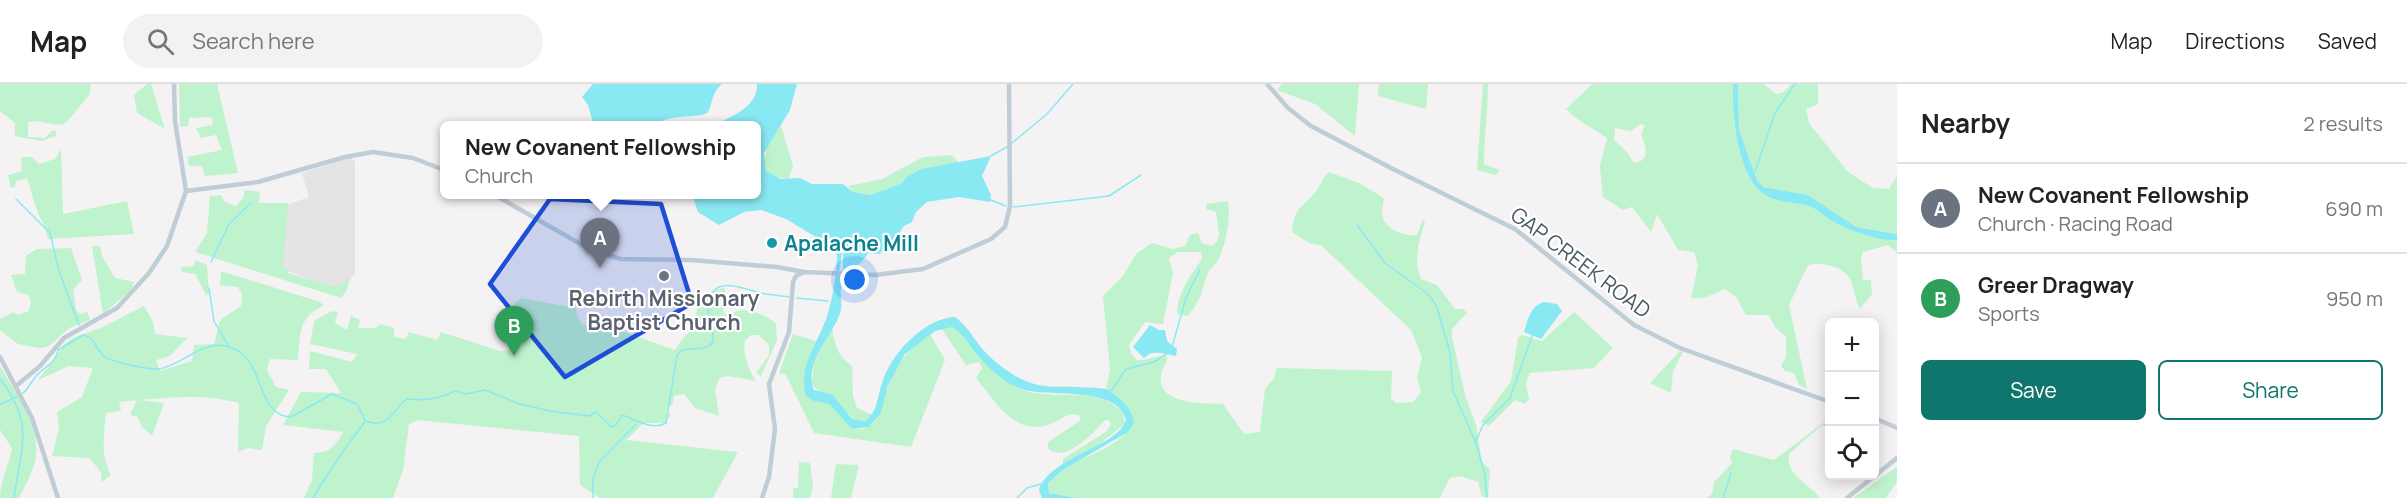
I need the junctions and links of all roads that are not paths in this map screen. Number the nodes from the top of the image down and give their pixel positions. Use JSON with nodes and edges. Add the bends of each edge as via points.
{"nodes":[{"id":1,"x":174,"y":84,"type":"edge"},
{"id":2,"x":1009,"y":84,"type":"edge"},
{"id":3,"x":1268,"y":84,"type":"edge"},
{"id":4,"x":440,"y":168,"type":"edge"},
{"id":5,"x":186,"y":192,"type":"junction"},
{"id":6,"x":500,"y":199,"type":"edge"},
{"id":7,"x":795,"y":272,"type":"junction"},
{"id":8,"x":794,"y":282,"type":"junction"},
{"id":9,"x":0,"y":357,"type":"edge"},
{"id":10,"x":16,"y":386,"type":"junction"},
{"id":11,"x":1825,"y":400,"type":"edge"},
{"id":12,"x":1879,"y":420,"type":"edge"},
{"id":13,"x":1897,"y":428,"type":"edge"},
{"id":14,"x":1897,"y":458,"type":"edge"},
{"id":15,"x":58,"y":498,"type":"edge"},
{"id":16,"x":762,"y":498,"type":"edge"},
{"id":17,"x":1847,"y":498,"type":"edge"}],
"edges":[{"from":1,"to":5,"type":"street","via":[[175,121]]},
{"from":2,"to":7,"type":"street","via":[[1010,207],[1005,227],[991,239],[930,266],[898,274]]},
{"from":3,"to":11,"type":"street","name":"GAP CREEK ROAD","via":[[1288,108],[1311,126],[1520,232],[1634,325],[1683,349]]},
{"from":4,"to":5,"type":"street","via":[[418,159],[373,152],[258,182]]},
{"from":5,"to":10,"type":"street","via":[[167,246],[130,295],[106,316],[64,338]]},
{"from":6,"to":7,"type":"street","via":[[591,250],[617,259],[691,260]]},
{"from":7,"to":8,"type":"street"},
{"from":7,"to":8,"type":"street"},
{"from":8,"to":16,"type":"street","via":[[787,341],[769,384],[775,429]]},
{"from":9,"to":10,"type":"street"},
{"from":10,"to":15,"type":"street","via":[[32,418]]},
{"from":12,"to":13,"type":"street"},
{"from":14,"to":17,"type":"street"}]}
